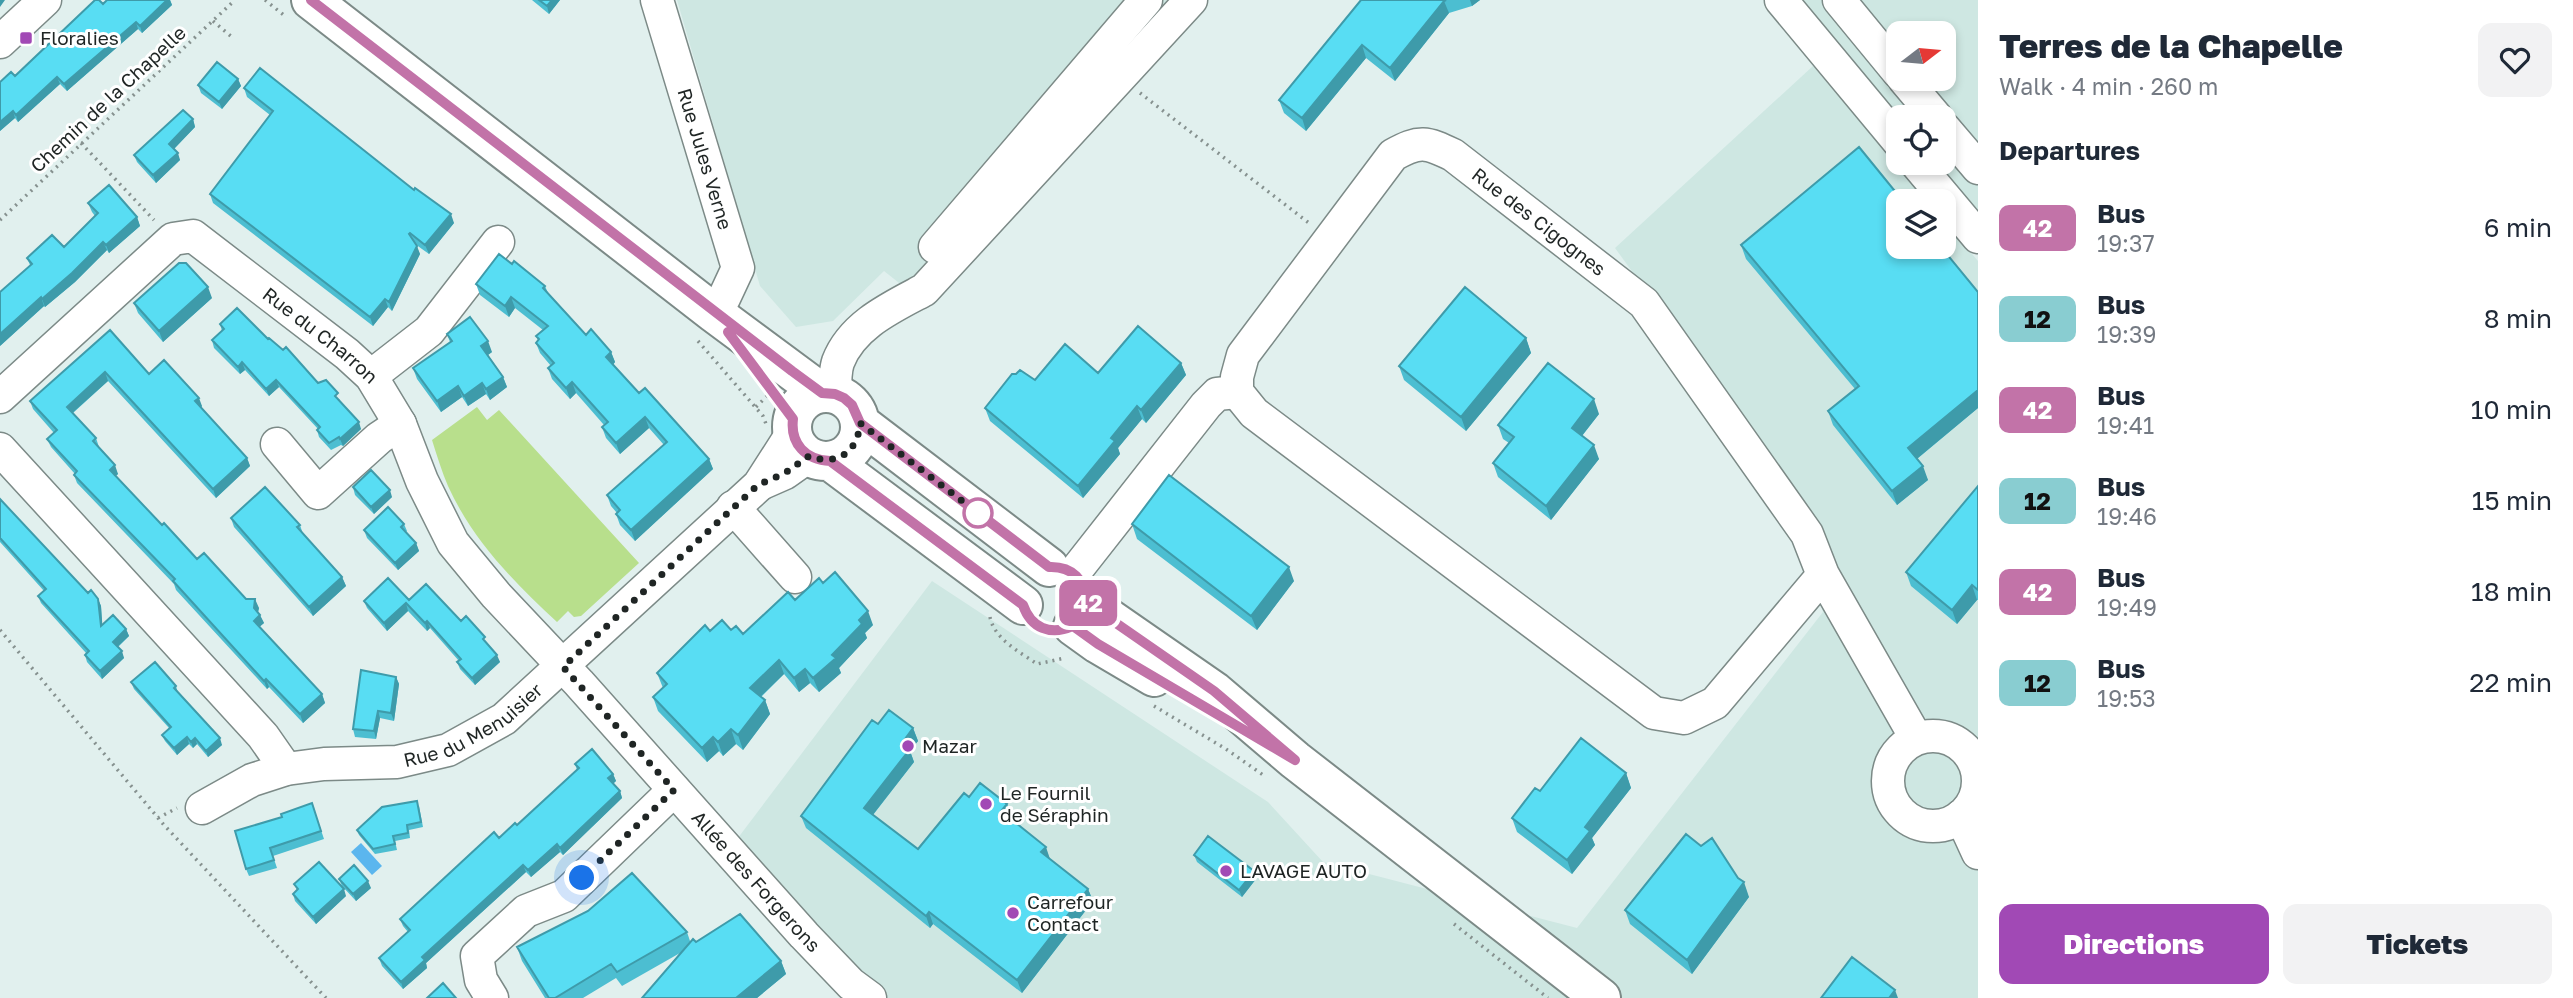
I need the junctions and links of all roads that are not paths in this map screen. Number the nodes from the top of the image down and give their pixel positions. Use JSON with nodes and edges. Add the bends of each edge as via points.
{"nodes":[{"id":1,"x":45,"y":0,"type":"edge"},
{"id":2,"x":311,"y":0,"type":"edge"},
{"id":3,"x":657,"y":0,"type":"edge"},
{"id":4,"x":1146,"y":0,"type":"edge"},
{"id":5,"x":1191,"y":0,"type":"edge"},
{"id":6,"x":1781,"y":0,"type":"edge"},
{"id":7,"x":1839,"y":0,"type":"edge"},
{"id":8,"x":0,"y":42,"type":"edge"},
{"id":9,"x":1886,"y":57,"type":"edge"},
{"id":10,"x":1914,"y":91,"type":"edge"},
{"id":11,"x":1926,"y":105,"type":"edge"},
{"id":12,"x":1886,"y":126,"type":"edge"},
{"id":13,"x":1956,"y":142,"type":"edge"},
{"id":14,"x":1978,"y":169,"type":"edge"},
{"id":15,"x":1926,"y":175,"type":"edge"},
{"id":16,"x":1978,"y":237,"type":"edge"},
{"id":17,"x":498,"y":242,"type":"dead end"},
{"id":18,"x":714,"y":313,"type":"junction"},
{"id":19,"x":878,"y":315,"type":"junction"},
{"id":20,"x":370,"y":376,"type":"junction"},
{"id":21,"x":1237,"y":392,"type":"junction"},
{"id":22,"x":828,"y":394,"type":"junction"},
{"id":23,"x":0,"y":397,"type":"edge"},
{"id":24,"x":860,"y":423,"type":"junction"},
{"id":25,"x":400,"y":424,"type":"junction"},
{"id":26,"x":806,"y":442,"type":"junction"},
{"id":27,"x":276,"y":444,"type":"dead end"},
{"id":28,"x":0,"y":449,"type":"edge"},
{"id":29,"x":733,"y":508,"type":"junction"},
{"id":30,"x":1823,"y":575,"type":"junction"},
{"id":31,"x":795,"y":577,"type":"dead end"},
{"id":32,"x":1071,"y":592,"type":"junction"},
{"id":33,"x":1023,"y":605,"type":"junction"},
{"id":34,"x":563,"y":667,"type":"junction"},
{"id":35,"x":1916,"y":738,"type":"junction"},
{"id":36,"x":286,"y":769,"type":"junction"},
{"id":37,"x":1978,"y":783,"type":"edge"},
{"id":38,"x":674,"y":790,"type":"junction"},
{"id":39,"x":202,"y":808,"type":"dead end"},
{"id":40,"x":1961,"y":816,"type":"junction"},
{"id":41,"x":1978,"y":853,"type":"edge"},
{"id":42,"x":865,"y":997,"type":"edge"},
{"id":43,"x":492,"y":998,"type":"edge"},
{"id":44,"x":1601,"y":998,"type":"edge"}],
"edges":[{"from":1,"to":8,"type":"street"},
{"from":2,"to":18,"type":"main road"},
{"from":3,"to":18,"type":"street","name":"Rue Jules Verne","via":[[738,268]]},
{"from":4,"to":19,"type":"street"},
{"from":5,"to":19,"type":"street","via":[[924,290]]},
{"from":6,"to":12,"type":"street"},
{"from":7,"to":9,"type":"street"},
{"from":10,"to":11,"type":"street"},
{"from":13,"to":14,"type":"street"},
{"from":15,"to":16,"type":"street"},
{"from":17,"to":20,"type":"street","via":[[429,331]]},
{"from":18,"to":22,"type":"main road"},
{"from":18,"to":26,"type":"main road"},
{"from":19,"to":22,"type":"street","via":[[848,344]]},
{"from":20,"to":23,"type":"street","name":"Rue du Charron","via":[[193,236],[173,239]]},
{"from":20,"to":25,"type":"street","name":"Rue du Charron"},
{"from":21,"to":30,"type":"street","via":[[1255,413],[1305,453],[1654,713],[1684,718],[1715,703]]},
{"from":21,"to":30,"type":"street","name":"Rue des Cigognes","via":[[1243,355],[1393,155],[1412,144],[1429,144],[1453,155],[1644,303],[1807,534]]},
{"from":21,"to":32,"type":"street","via":[[1217,394],[1206,405]]},
{"from":22,"to":24,"type":"main road","via":[[852,405]]},
{"from":22,"to":26,"type":"main road","via":[[804,402]]},
{"from":24,"to":26,"type":"main road","via":[[856,444],[841,458]]},
{"from":24,"to":32,"type":"main road"},
{"from":25,"to":27,"type":"street","via":[[318,493]]},
{"from":25,"to":34,"type":"street","name":"Rue du Charron","via":[[453,543]]},
{"from":26,"to":29,"type":"street","name":"Rue du Menuisier"},
{"from":26,"to":33,"type":"main road"},
{"from":28,"to":36,"type":"street","via":[[263,736]]},
{"from":29,"to":31,"type":"street"},
{"from":29,"to":34,"type":"street","name":"Rue du Menuisier"},
{"from":30,"to":35,"type":"street","name":"Rue des Cigognes"},
{"from":32,"to":33,"type":"main road","via":[[1031,577]]},
{"from":32,"to":33,"type":"main road","via":[[1052,631],[1042,629]]},
{"from":32,"to":44,"type":"main road","via":[[1098,644],[1295,760]]},
{"from":34,"to":36,"type":"street","name":"Rue du Menuisier","via":[[504,719],[448,750],[397,762]]},
{"from":34,"to":38,"type":"street","name":"Allée des Forgerons"},
{"from":35,"to":37,"type":"street","via":[[1939,736],[1960,744],[1971,756]]},
{"from":35,"to":40,"type":"street","via":[[1893,758],[1887,788],[1892,802],[1902,815],[1931,826]]},
{"from":36,"to":39,"type":"street","name":"Rue du Menuisier","via":[[252,780]]},
{"from":37,"to":40,"type":"street","via":[[1976,796]]},
{"from":38,"to":42,"type":"street","name":"Allée des Forgerons"},
{"from":38,"to":43,"type":"street","via":[[564,896],[526,911],[477,956],[481,980]]},
{"from":40,"to":41,"type":"street"}]}
